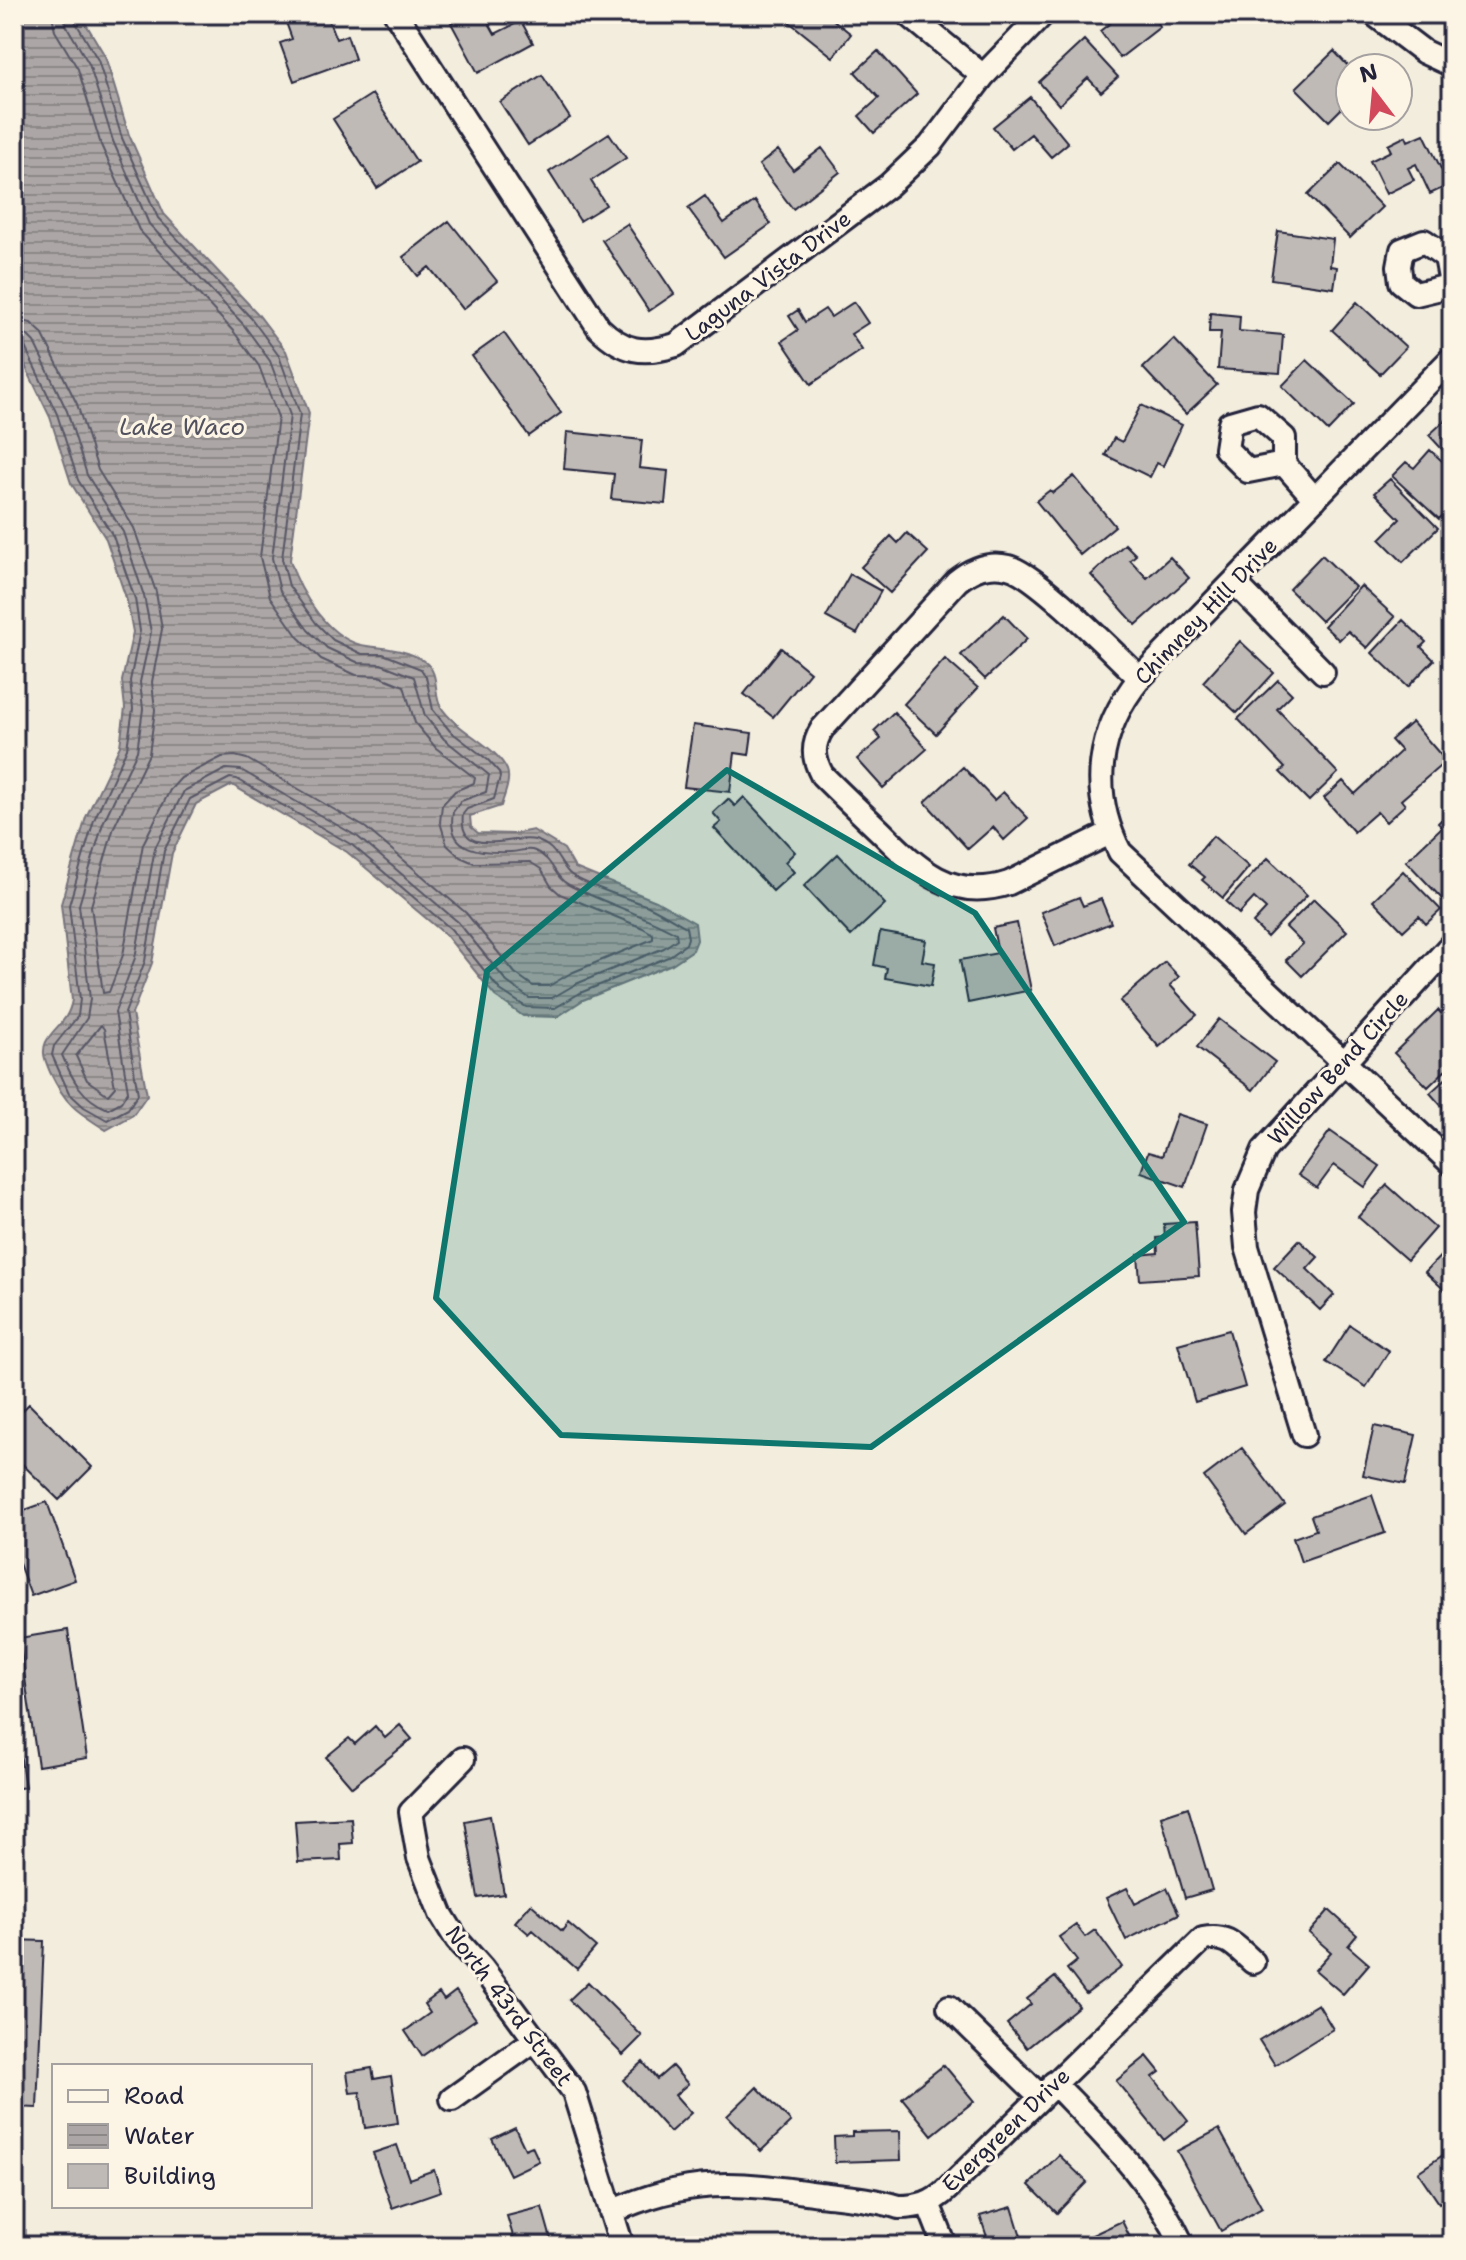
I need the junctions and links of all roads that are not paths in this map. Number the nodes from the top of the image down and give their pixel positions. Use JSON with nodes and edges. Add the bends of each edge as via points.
{"nodes":[{"id":1,"x":396,"y":14,"type":"edge"},
{"id":2,"x":908,"y":14,"type":"edge"},
{"id":3,"x":1043,"y":14,"type":"edge"},
{"id":4,"x":1374,"y":14,"type":"edge"},
{"id":5,"x":1452,"y":65,"type":"edge"},
{"id":6,"x":983,"y":76,"type":"junction"},
{"id":7,"x":1452,"y":358,"type":"edge"},
{"id":8,"x":1284,"y":464,"type":"dead end"},
{"id":9,"x":1315,"y":499,"type":"junction"},
{"id":10,"x":1235,"y":583,"type":"junction"},
{"id":11,"x":1323,"y":672,"type":"dead end"},
{"id":12,"x":1140,"y":678,"type":"junction"},
{"id":13,"x":1110,"y":833,"type":"junction"},
{"id":14,"x":1452,"y":944,"type":"edge"},
{"id":15,"x":1344,"y":1062,"type":"junction"},
{"id":16,"x":1452,"y":1164,"type":"edge"},
{"id":17,"x":1304,"y":1435,"type":"dead end"},
{"id":18,"x":463,"y":1759,"type":"dead end"},
{"id":19,"x":1253,"y":1962,"type":"dead end"},
{"id":20,"x":949,"y":2007,"type":"dead end"},
{"id":21,"x":536,"y":2039,"type":"junction"},
{"id":22,"x":1047,"y":2090,"type":"junction"},
{"id":23,"x":452,"y":2099,"type":"dead end"},
{"id":24,"x":928,"y":2203,"type":"junction"},
{"id":25,"x":611,"y":2212,"type":"junction"},
{"id":26,"x":622,"y":2246,"type":"edge"},
{"id":27,"x":945,"y":2246,"type":"edge"},
{"id":28,"x":1183,"y":2246,"type":"edge"}],
"edges":[{"from":1,"to":6,"type":"street","name":"Laguna Vista Drive","via":[[599,328],[611,340],[638,351],[676,345],[889,185],[930,146]]},
{"from":2,"to":6,"type":"street"},
{"from":3,"to":6,"type":"street","name":"Laguna Vista Drive"},
{"from":4,"to":5,"type":"street","via":[[1424,52]]},
{"from":7,"to":9,"type":"street","name":"Chimney Hill Drive"},
{"from":8,"to":9,"type":"street"},
{"from":9,"to":10,"type":"street","name":"Chimney Hill Drive"},
{"from":10,"to":11,"type":"street"},
{"from":10,"to":12,"type":"street","name":"Chimney Hill Drive"},
{"from":12,"to":13,"type":"street","name":"Chimney Hill Drive","via":[[1120,706],[1103,755],[1102,794]]},
{"from":12,"to":13,"type":"street","via":[[1030,577],[1006,566],[983,566],[957,581],[816,739],[822,775],[914,864],[940,881],[997,887]]},
{"from":13,"to":15,"type":"street","name":"Chimney Hill Drive","via":[[1120,852]]},
{"from":14,"to":15,"type":"street","name":"Willow Bend Circle"},
{"from":15,"to":16,"type":"street","name":"Chimney Hill Drive"},
{"from":15,"to":17,"type":"street","name":"Willow Bend Circle","via":[[1264,1150],[1250,1180],[1244,1212],[1247,1247]]},
{"from":18,"to":21,"type":"street","name":"North 43rd Street","via":[[411,1812],[419,1858],[457,1940]]},
{"from":19,"to":22,"type":"street","name":"Evergreen Drive","via":[[1225,1938],[1203,1939]]},
{"from":20,"to":22,"type":"street"},
{"from":21,"to":23,"type":"street"},
{"from":21,"to":25,"type":"street","name":"North 43rd Street","via":[[574,2092]]},
{"from":22,"to":24,"type":"street","name":"Evergreen Drive"},
{"from":22,"to":28,"type":"street","via":[[1130,2161],[1153,2190]]},
{"from":24,"to":25,"type":"street","name":"Evergreen Drive","via":[[899,2207],[747,2183],[661,2193]]},
{"from":24,"to":27,"type":"street"},
{"from":25,"to":26,"type":"street","name":"North 43rd Street"}]}
